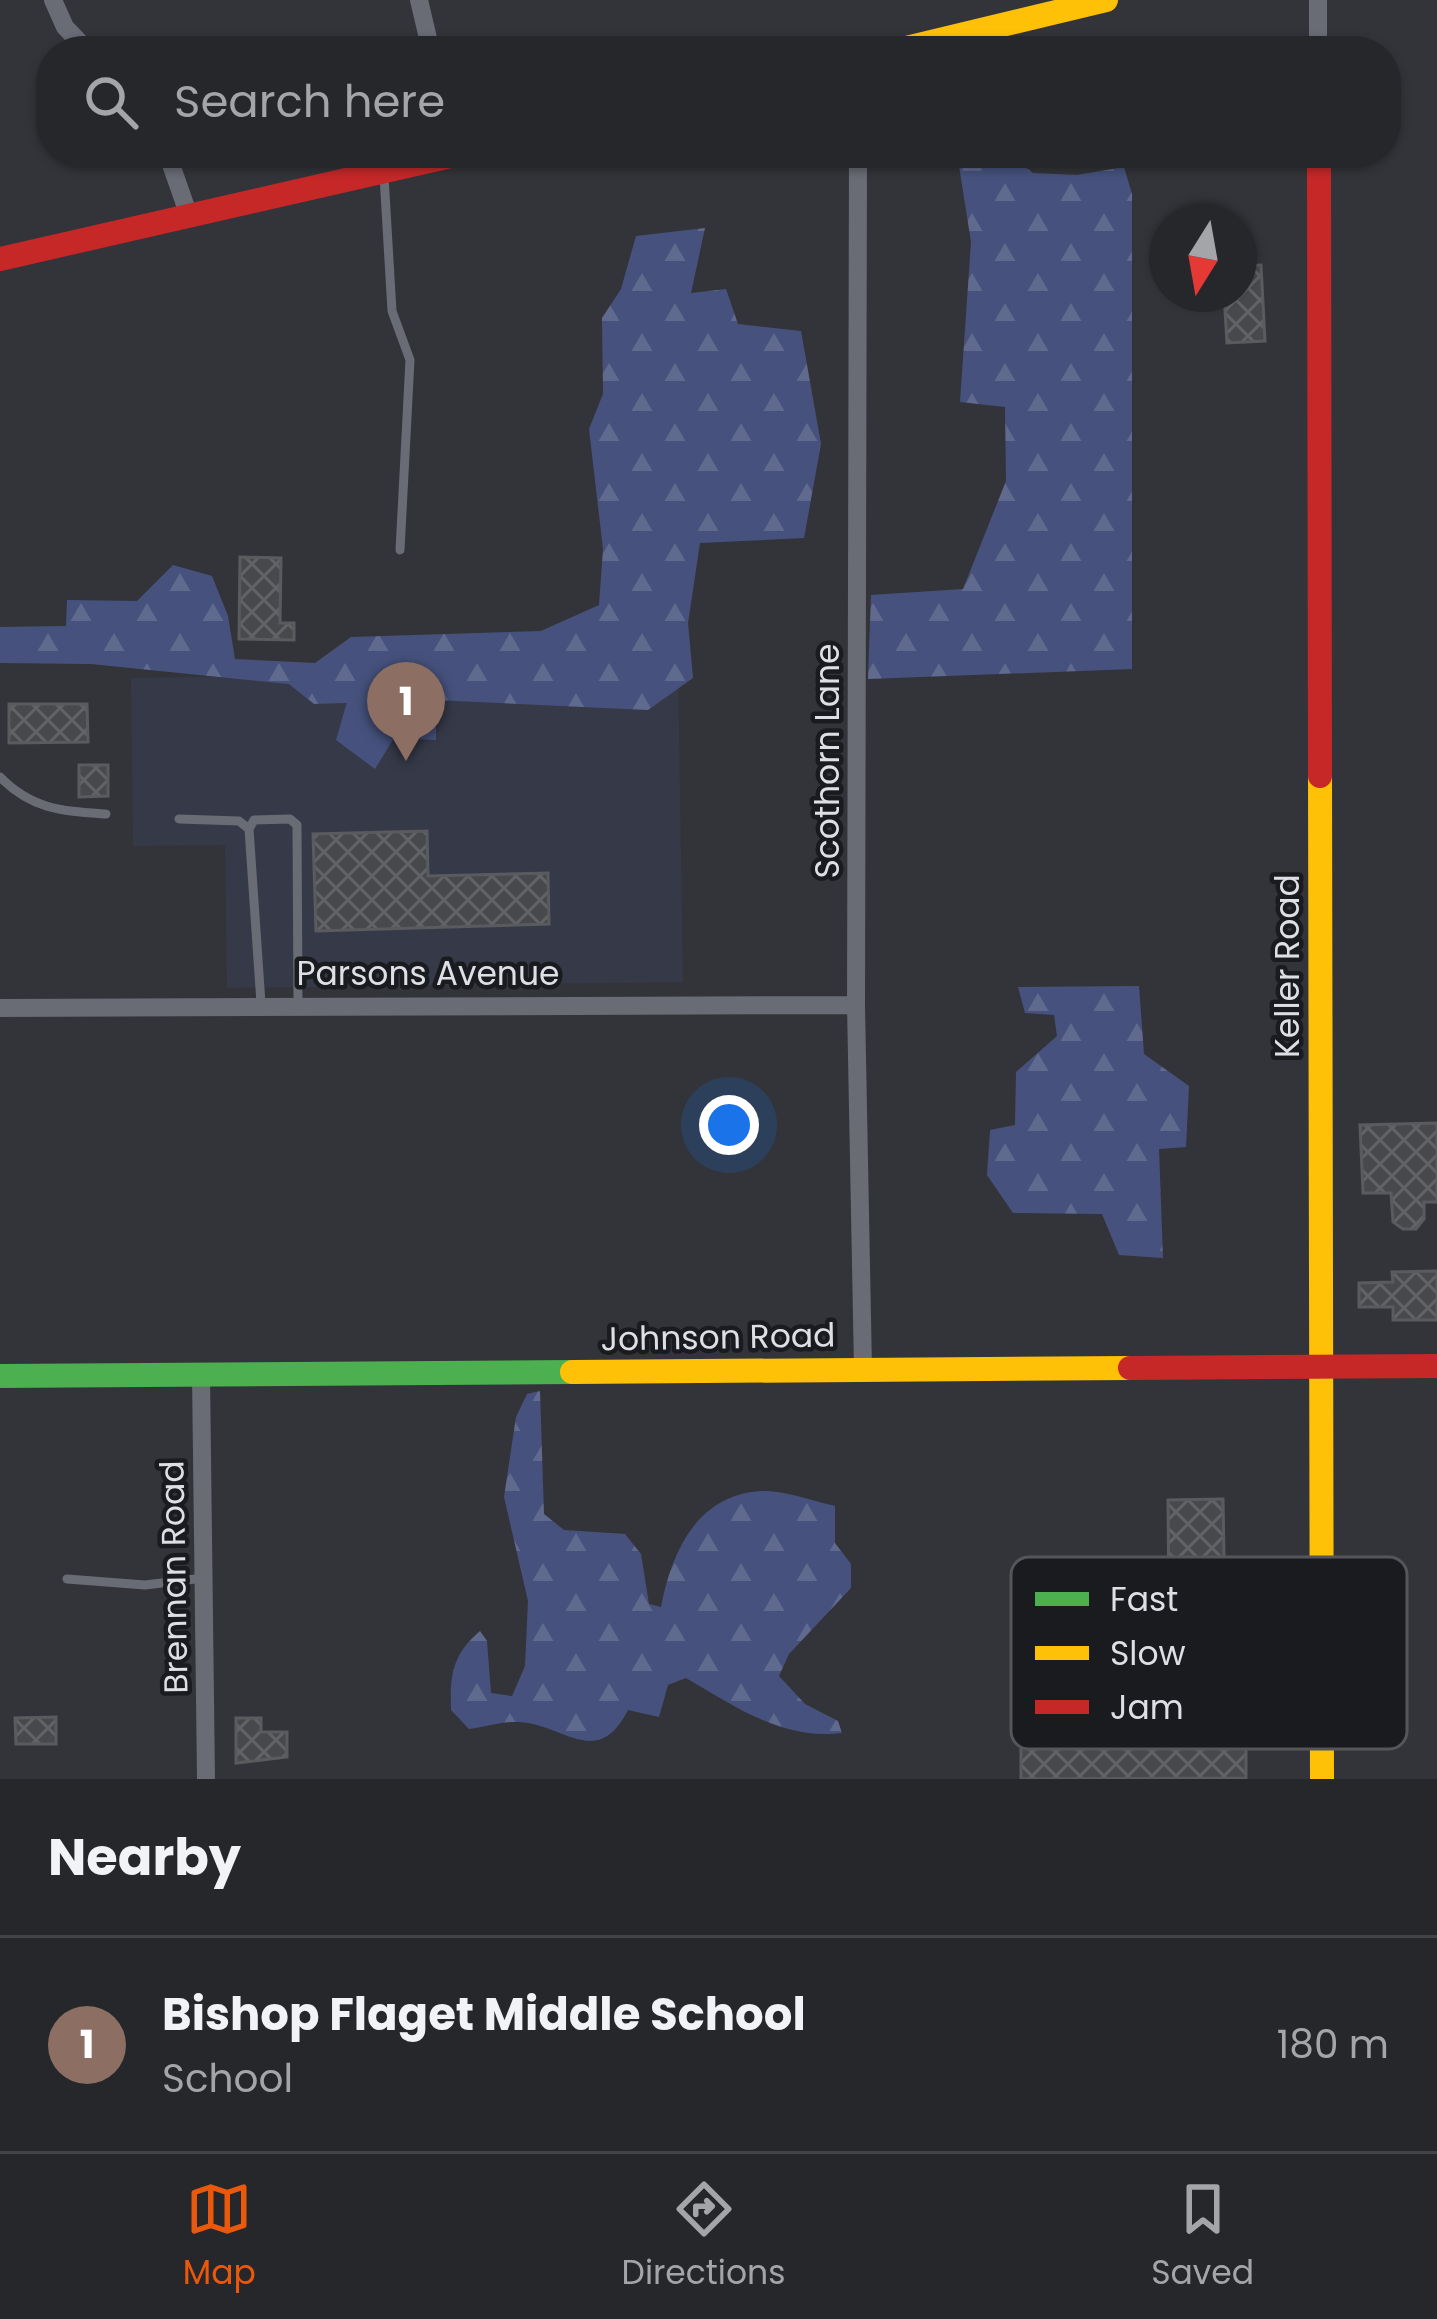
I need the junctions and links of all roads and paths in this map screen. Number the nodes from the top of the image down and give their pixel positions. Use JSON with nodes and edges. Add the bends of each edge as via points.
{"nodes":[{"id":1,"x":53,"y":0,"type":"edge"},
{"id":2,"x":419,"y":0,"type":"edge"},
{"id":3,"x":1106,"y":0,"type":"edge"},
{"id":4,"x":1318,"y":0,"type":"edge"},
{"id":5,"x":74,"y":36,"type":"edge"},
{"id":6,"x":427,"y":36,"type":"edge"},
{"id":7,"x":956,"y":36,"type":"edge"},
{"id":8,"x":1318,"y":36,"type":"edge"},
{"id":9,"x":172,"y":168,"type":"edge"},
{"id":10,"x":393,"y":168,"type":"edge"},
{"id":11,"x":858,"y":168,"type":"edge"},
{"id":12,"x":1318,"y":168,"type":"edge"},
{"id":13,"x":384,"y":170,"type":"junction"},
{"id":14,"x":188,"y":213,"type":"junction"},
{"id":15,"x":0,"y":259,"type":"edge"},
{"id":16,"x":400,"y":550,"type":"dead end"},
{"id":17,"x":0,"y":777,"type":"edge"},
{"id":18,"x":106,"y":814,"type":"dead end"},
{"id":19,"x":179,"y":819,"type":"dead end"},
{"id":20,"x":249,"y":829,"type":"junction"},
{"id":21,"x":261,"y":1003,"type":"junction"},
{"id":22,"x":298,"y":1003,"type":"junction"},
{"id":23,"x":856,"y":1005,"type":"junction"},
{"id":24,"x":0,"y":1007,"type":"edge"},
{"id":25,"x":1322,"y":1365,"type":"junction"},
{"id":26,"x":1437,"y":1366,"type":"edge"},
{"id":27,"x":863,"y":1369,"type":"junction"},
{"id":28,"x":201,"y":1375,"type":"junction"},
{"id":29,"x":0,"y":1376,"type":"edge"},
{"id":30,"x":1322,"y":1557,"type":"edge"},
{"id":31,"x":204,"y":1578,"type":"junction"},
{"id":32,"x":67,"y":1579,"type":"dead end"},
{"id":33,"x":206,"y":1779,"type":"edge"}],
"edges":[{"from":1,"to":5,"type":"street"},
{"from":2,"to":6,"type":"street"},
{"from":3,"to":7,"type":"street"},
{"from":4,"to":8,"type":"street"},
{"from":9,"to":14,"type":"street"},
{"from":10,"to":13,"type":"street"},
{"from":11,"to":23,"type":"street","name":"Scothorn Lane"},
{"from":12,"to":25,"type":"street","name":"Keller Road"},
{"from":13,"to":14,"type":"street"},
{"from":13,"to":16,"type":"lane","via":[[392,311],[410,360]]},
{"from":14,"to":15,"type":"street"},
{"from":17,"to":18,"type":"lane","via":[[48,810]]},
{"from":19,"to":20,"type":"lane","via":[[238,821]]},
{"from":20,"to":21,"type":"lane"},
{"from":20,"to":22,"type":"lane","via":[[254,820],[297,825]]},
{"from":21,"to":22,"type":"street","name":"Parsons Avenue"},
{"from":21,"to":24,"type":"street","name":"Parsons Avenue"},
{"from":22,"to":23,"type":"street","name":"Parsons Avenue"},
{"from":23,"to":27,"type":"street","name":"Scothorn Lane"},
{"from":25,"to":26,"type":"street","name":"Johnson Road"},
{"from":25,"to":27,"type":"street","name":"Johnson Road"},
{"from":25,"to":30,"type":"street","name":"Keller Road"},
{"from":27,"to":28,"type":"street","name":"Johnson Road"},
{"from":28,"to":29,"type":"street","name":"Johnson Road"},
{"from":28,"to":31,"type":"street","name":"Brennan Road"},
{"from":31,"to":32,"type":"lane","via":[[145,1585]]},
{"from":31,"to":33,"type":"street","name":"Brennan Road"}]}
